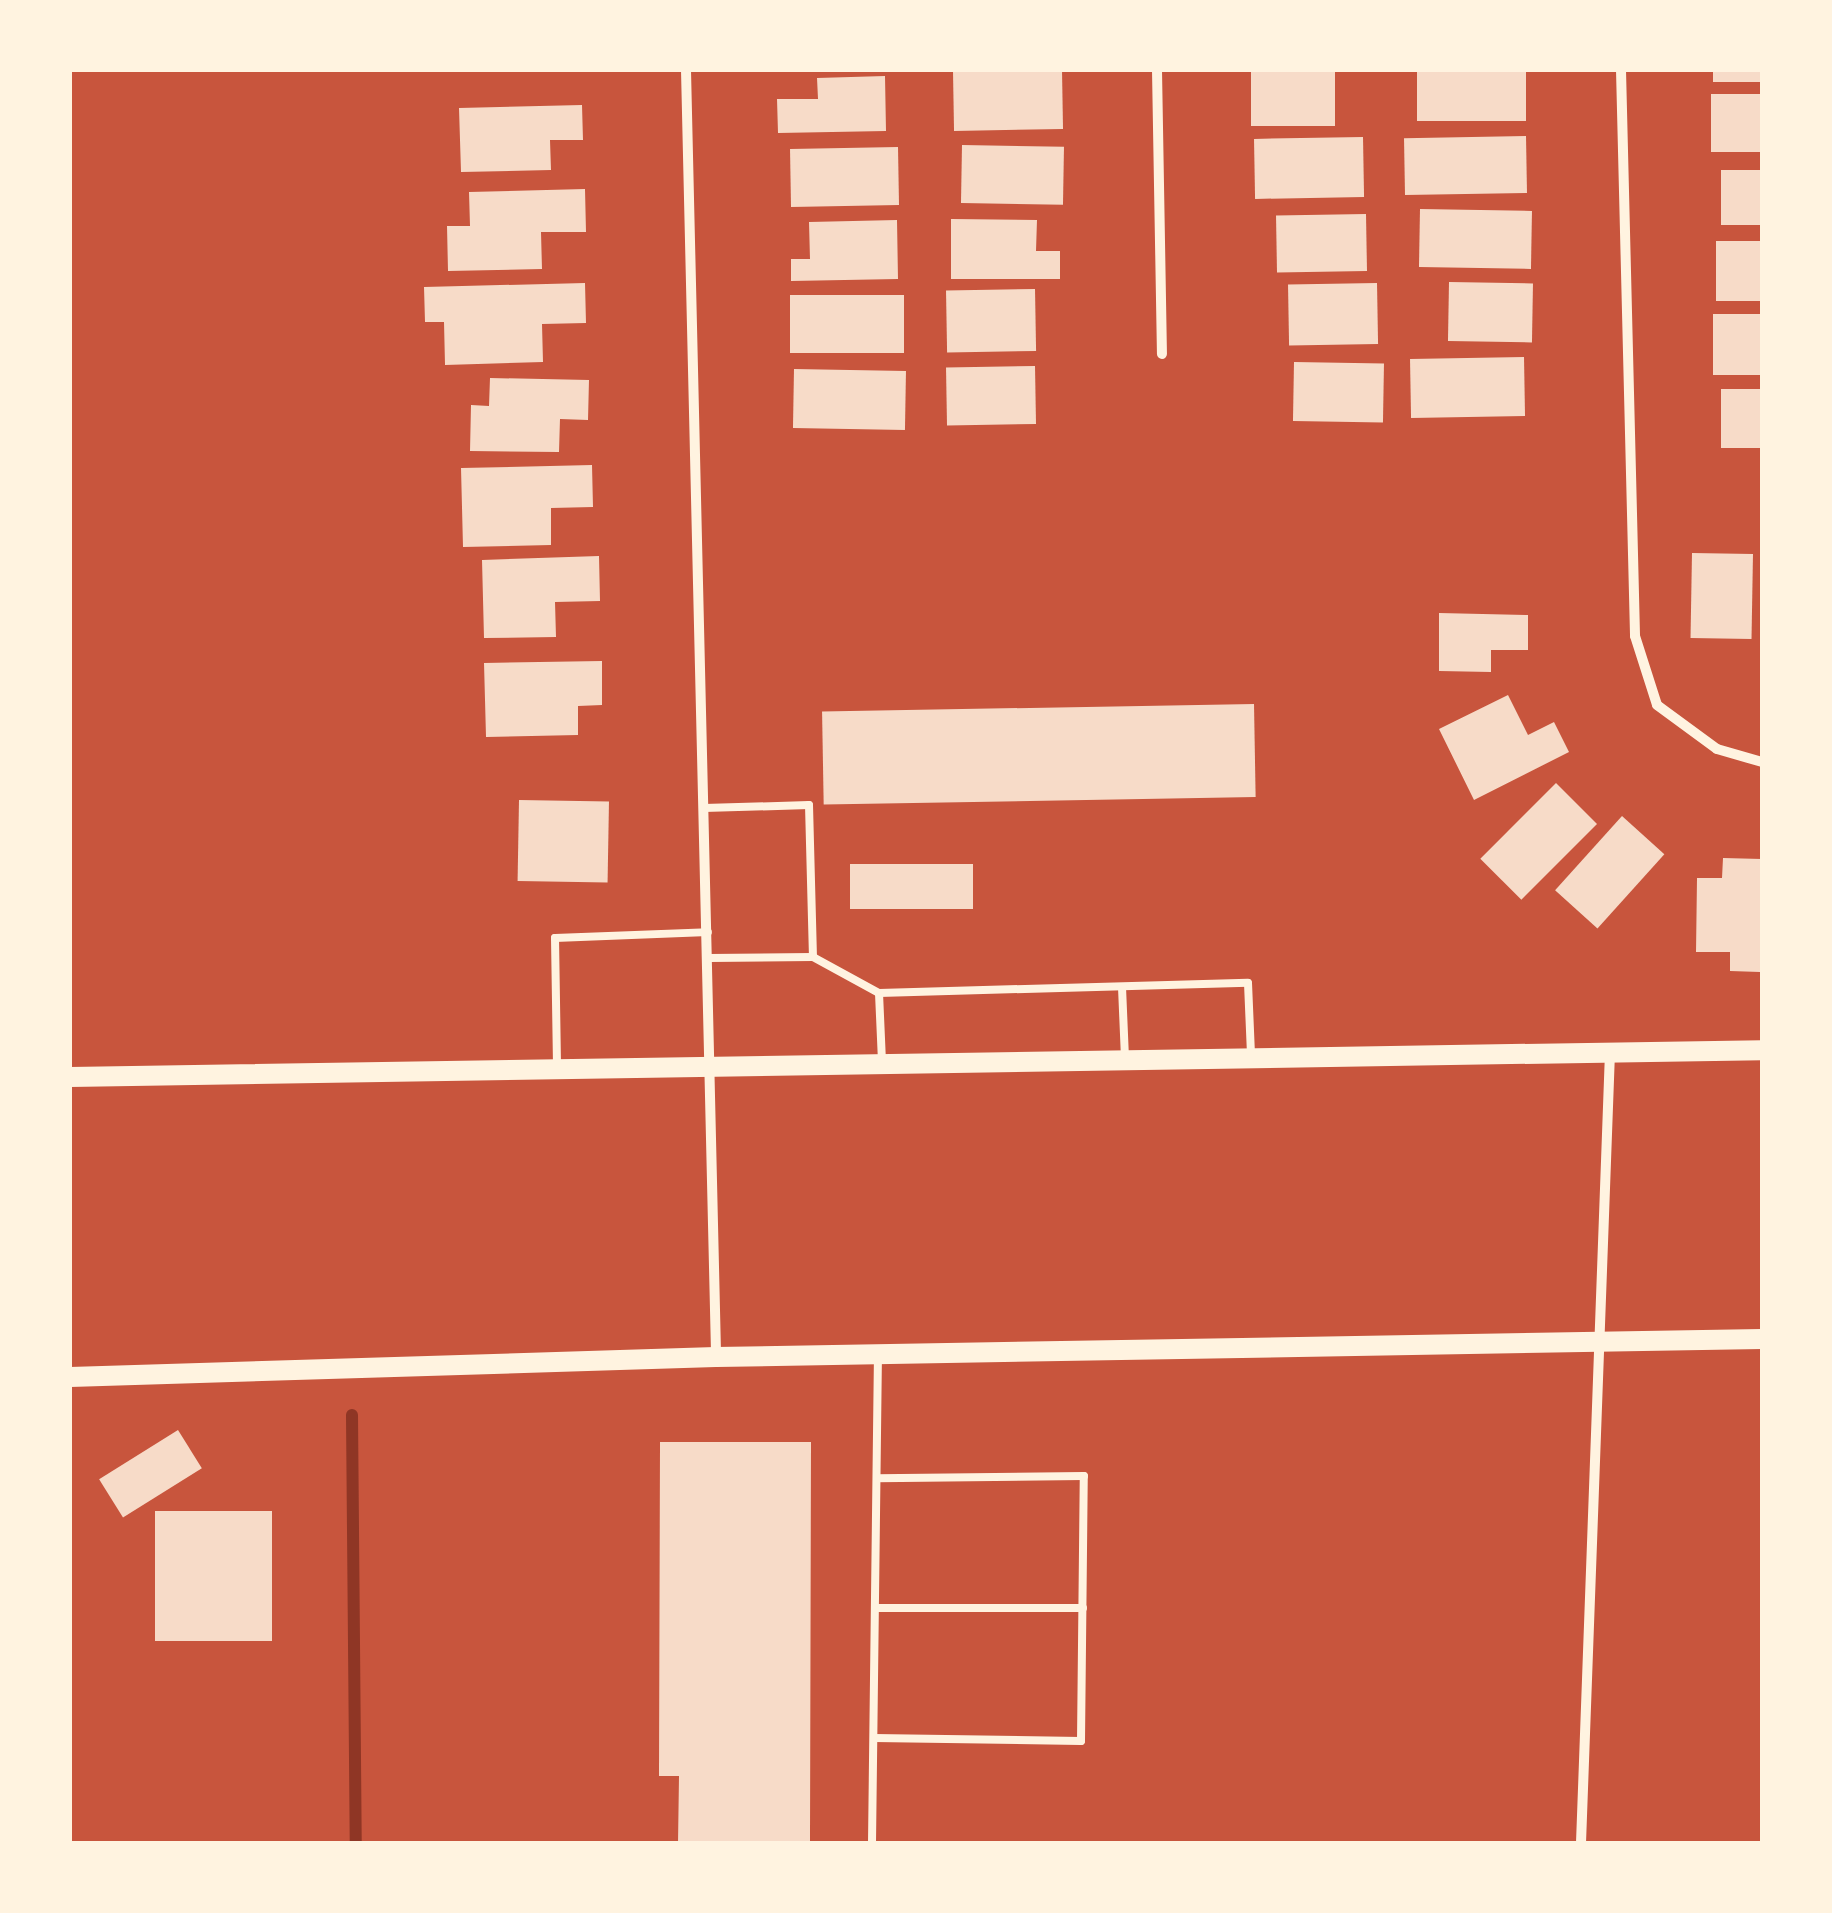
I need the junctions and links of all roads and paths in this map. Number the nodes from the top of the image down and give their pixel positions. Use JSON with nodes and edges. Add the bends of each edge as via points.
{"nodes":[{"id":1,"x":686,"y":70,"type":"edge"},
{"id":2,"x":1157,"y":70,"type":"edge"},
{"id":3,"x":1622,"y":70,"type":"edge"},
{"id":4,"x":1162,"y":354,"type":"dead end"},
{"id":5,"x":1762,"y":762,"type":"edge"},
{"id":6,"x":704,"y":808,"type":"junction"},
{"id":7,"x":708,"y":932,"type":"junction"},
{"id":8,"x":813,"y":957,"type":"junction"},
{"id":9,"x":708,"y":958,"type":"junction"},
{"id":10,"x":1122,"y":987,"type":"junction"},
{"id":11,"x":879,"y":992,"type":"junction"},
{"id":12,"x":1762,"y":1050,"type":"edge"},
{"id":13,"x":1610,"y":1054,"type":"junction"},
{"id":14,"x":1251,"y":1061,"type":"junction"},
{"id":15,"x":1126,"y":1063,"type":"junction"},
{"id":16,"x":882,"y":1068,"type":"junction"},
{"id":17,"x":712,"y":1072,"type":"junction"},
{"id":18,"x":558,"y":1073,"type":"junction"},
{"id":19,"x":70,"y":1077,"type":"edge"},
{"id":20,"x":1762,"y":1339,"type":"edge"},
{"id":21,"x":1597,"y":1344,"type":"junction"},
{"id":22,"x":878,"y":1354,"type":"junction"},
{"id":23,"x":716,"y":1357,"type":"junction"},
{"id":24,"x":70,"y":1377,"type":"edge"},
{"id":25,"x":877,"y":1478,"type":"junction"},
{"id":26,"x":875,"y":1608,"type":"junction"},
{"id":27,"x":1083,"y":1608,"type":"junction"},
{"id":28,"x":874,"y":1738,"type":"junction"},
{"id":29,"x":872,"y":1843,"type":"edge"},
{"id":30,"x":1581,"y":1843,"type":"edge"}],
"edges":[{"from":1,"to":6,"type":"street"},
{"from":2,"to":4,"type":"street"},
{"from":3,"to":5,"type":"street","via":[[1635,636],[1657,705],[1717,749]]},
{"from":6,"to":7,"type":"street"},
{"from":6,"to":8,"type":"lane","via":[[809,805]]},
{"from":7,"to":9,"type":"street"},
{"from":7,"to":18,"type":"lane","via":[[555,938]]},
{"from":8,"to":9,"type":"lane"},
{"from":8,"to":11,"type":"lane"},
{"from":9,"to":17,"type":"street"},
{"from":10,"to":11,"type":"lane"},
{"from":10,"to":14,"type":"lane","via":[[1248,983]]},
{"from":10,"to":15,"type":"lane"},
{"from":11,"to":16,"type":"lane"},
{"from":12,"to":13,"type":"main road"},
{"from":13,"to":14,"type":"main road"},
{"from":13,"to":21,"type":"street"},
{"from":14,"to":15,"type":"main road"},
{"from":15,"to":16,"type":"main road"},
{"from":16,"to":17,"type":"main road"},
{"from":17,"to":18,"type":"main road"},
{"from":17,"to":23,"type":"street"},
{"from":18,"to":19,"type":"main road"},
{"from":20,"to":21,"type":"main road"},
{"from":21,"to":22,"type":"main road"},
{"from":21,"to":30,"type":"street"},
{"from":22,"to":23,"type":"main road"},
{"from":22,"to":25,"type":"lane"},
{"from":23,"to":24,"type":"main road"},
{"from":25,"to":26,"type":"lane"},
{"from":25,"to":27,"type":"lane","via":[[1084,1476]]},
{"from":26,"to":27,"type":"lane"},
{"from":26,"to":28,"type":"lane"},
{"from":27,"to":28,"type":"lane","via":[[1082,1741]]},
{"from":28,"to":29,"type":"lane"}]}
